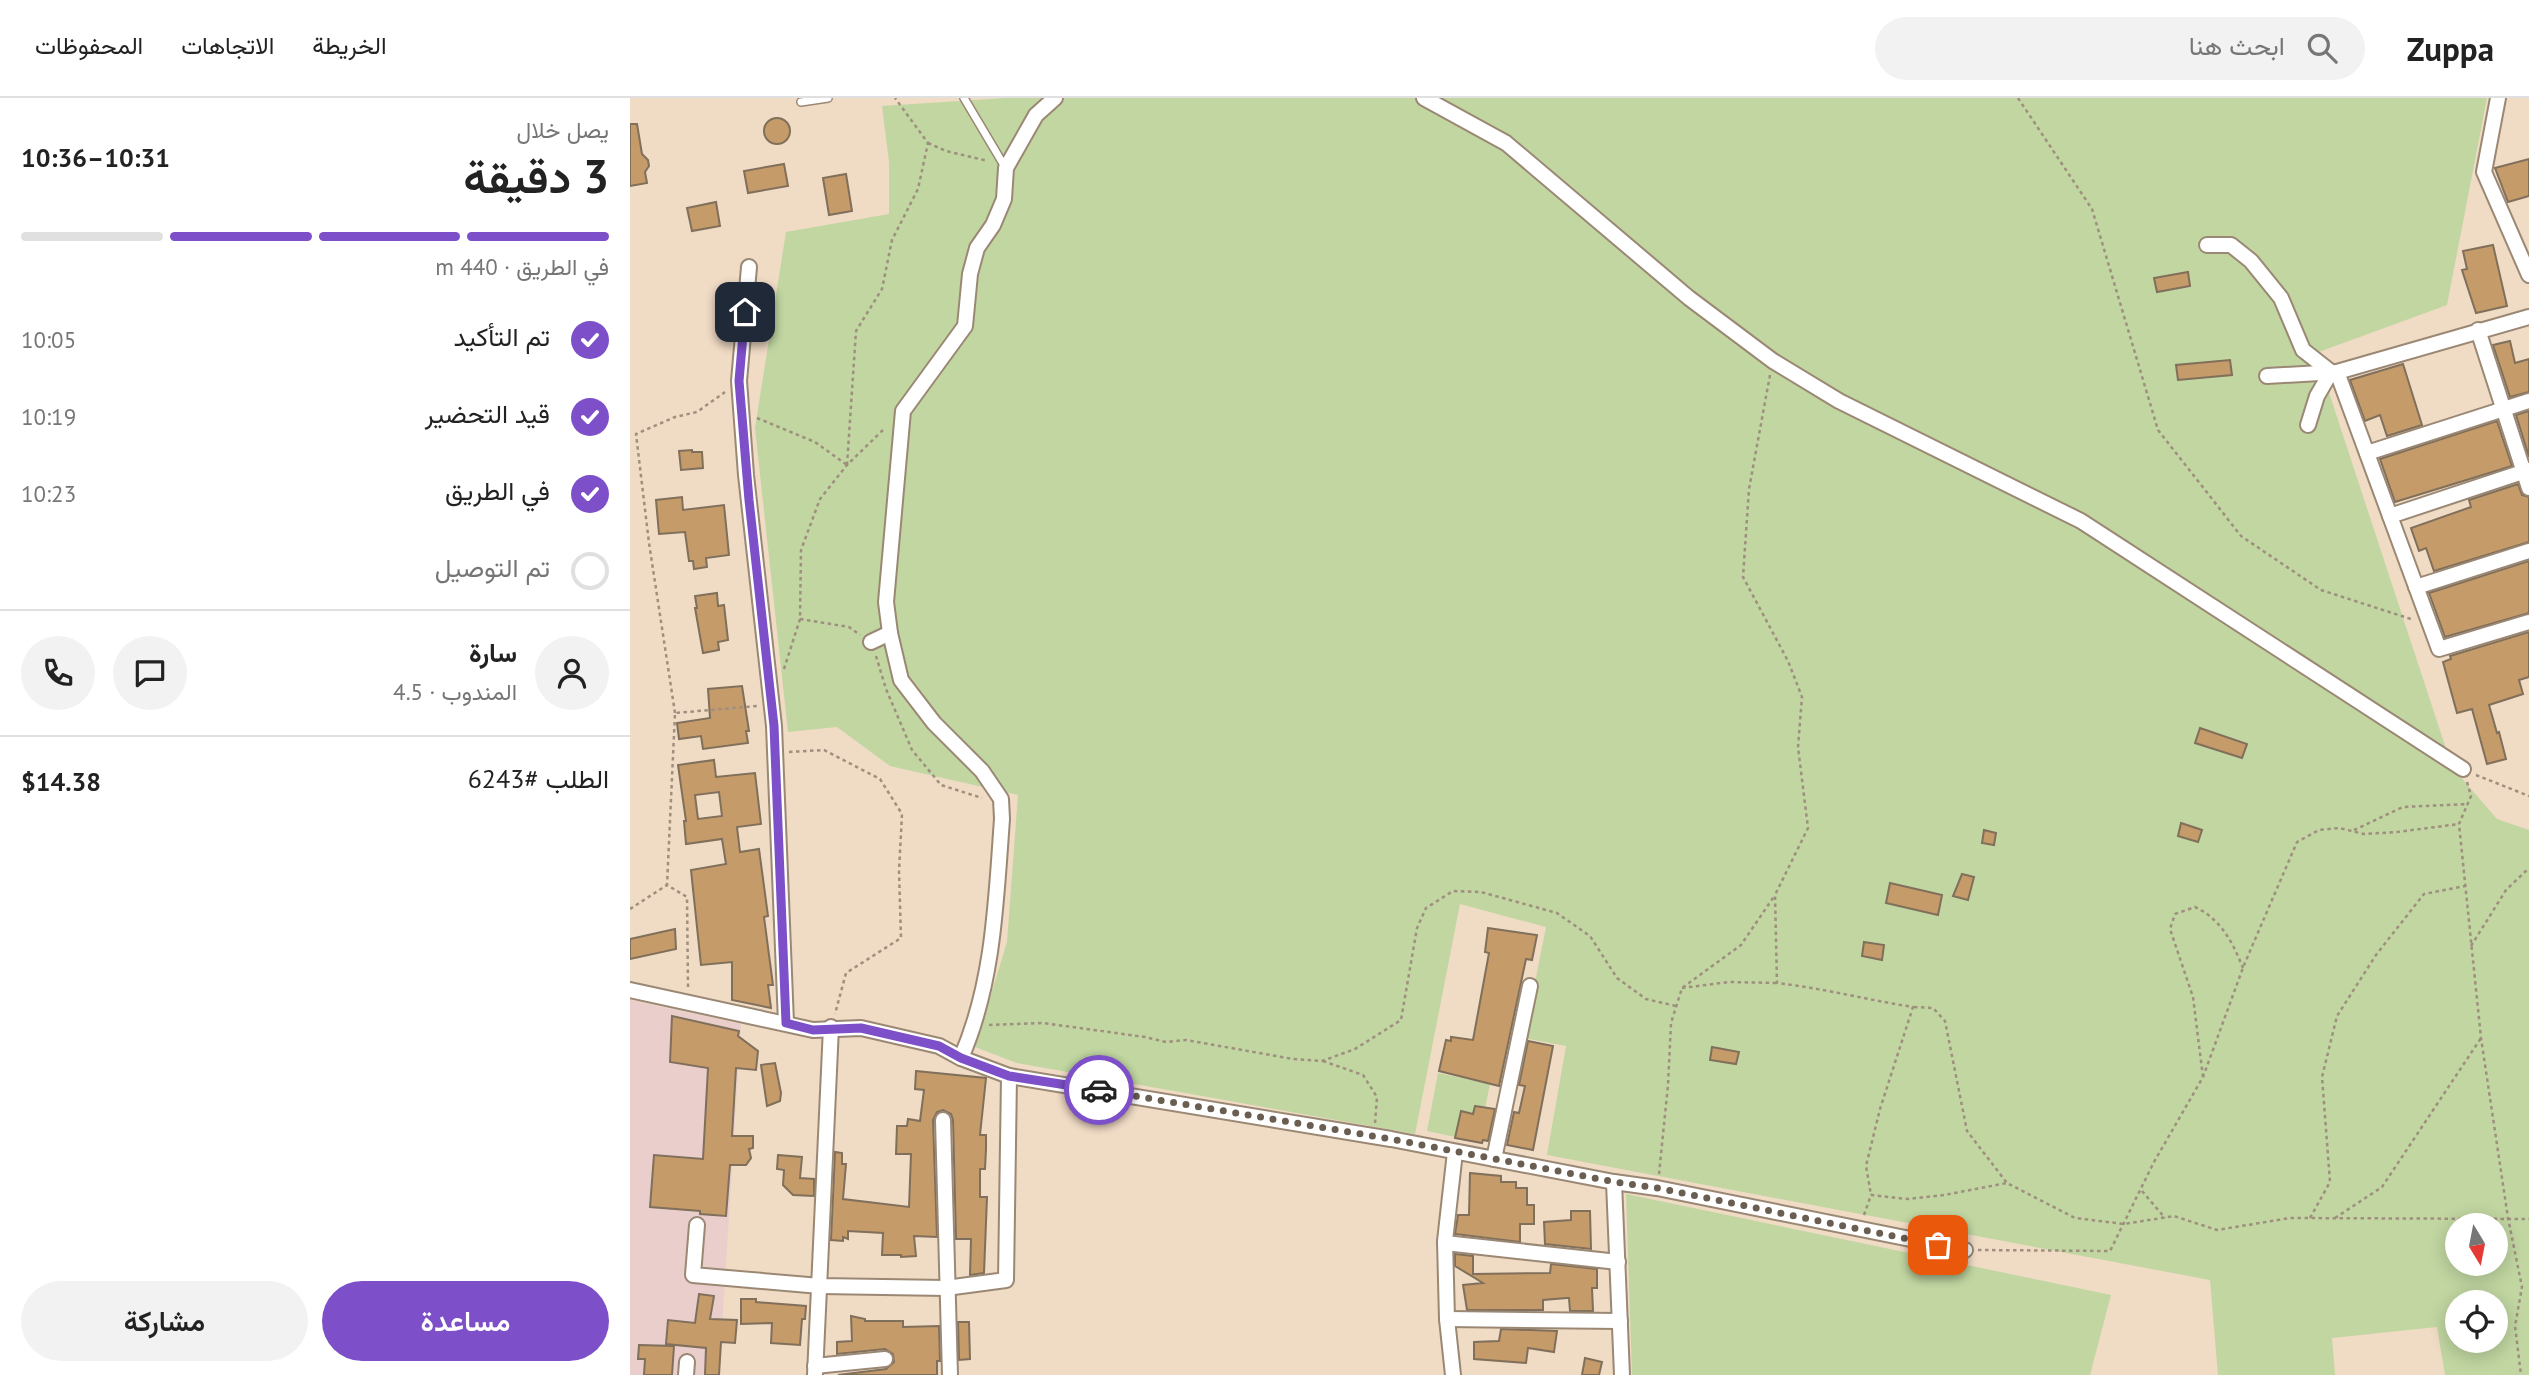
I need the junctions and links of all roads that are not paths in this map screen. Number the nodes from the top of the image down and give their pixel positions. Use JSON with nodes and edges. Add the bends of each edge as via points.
{"nodes":[{"id":1,"x":828,"y":98,"type":"edge"},
{"id":2,"x":964,"y":98,"type":"edge"},
{"id":3,"x":1055,"y":98,"type":"edge"},
{"id":4,"x":1424,"y":98,"type":"edge"},
{"id":5,"x":2498,"y":98,"type":"edge"},
{"id":6,"x":801,"y":102,"type":"dead end"},
{"id":7,"x":1006,"y":168,"type":"junction"},
{"id":8,"x":2207,"y":245,"type":"dead end"},
{"id":9,"x":750,"y":267,"type":"dead end"},
{"id":10,"x":2529,"y":275,"type":"edge"},
{"id":11,"x":2529,"y":317,"type":"edge"},
{"id":12,"x":2478,"y":330,"type":"junction"},
{"id":13,"x":2334,"y":372,"type":"junction"},
{"id":14,"x":2267,"y":376,"type":"dead end"},
{"id":15,"x":2529,"y":401,"type":"edge"},
{"id":16,"x":2502,"y":409,"type":"junction"},
{"id":17,"x":2308,"y":425,"type":"dead end"},
{"id":18,"x":2367,"y":453,"type":"junction"},
{"id":19,"x":2526,"y":471,"type":"edge"},
{"id":20,"x":2529,"y":488,"type":"edge"},
{"id":21,"x":2390,"y":516,"type":"junction"},
{"id":22,"x":2529,"y":551,"type":"edge"},
{"id":23,"x":2416,"y":587,"type":"junction"},
{"id":24,"x":2529,"y":622,"type":"edge"},
{"id":25,"x":890,"y":634,"type":"junction"},
{"id":26,"x":871,"y":642,"type":"road end"},
{"id":27,"x":2463,"y":769,"type":"road end"},
{"id":28,"x":1530,"y":986,"type":"dead end"},
{"id":29,"x":630,"y":990,"type":"edge"},
{"id":30,"x":786,"y":1023,"type":"junction"},
{"id":31,"x":831,"y":1027,"type":"junction"},
{"id":32,"x":961,"y":1058,"type":"junction"},
{"id":33,"x":1009,"y":1076,"type":"junction"},
{"id":34,"x":943,"y":1120,"type":"dead end"},
{"id":35,"x":1455,"y":1152,"type":"junction"},
{"id":36,"x":1494,"y":1159,"type":"junction"},
{"id":37,"x":1615,"y":1182,"type":"junction"},
{"id":38,"x":697,"y":1225,"type":"dead end"},
{"id":39,"x":1445,"y":1243,"type":"junction"},
{"id":40,"x":1965,"y":1250,"type":"road end"},
{"id":41,"x":1618,"y":1262,"type":"junction"},
{"id":42,"x":820,"y":1286,"type":"junction"},
{"id":43,"x":946,"y":1288,"type":"junction"},
{"id":44,"x":1447,"y":1319,"type":"junction"},
{"id":45,"x":1620,"y":1321,"type":"junction"},
{"id":46,"x":884,"y":1359,"type":"dead end"},
{"id":47,"x":815,"y":1371,"type":"edge"},
{"id":48,"x":950,"y":1375,"type":"edge"},
{"id":49,"x":1453,"y":1375,"type":"edge"},
{"id":50,"x":1622,"y":1375,"type":"edge"}],
"edges":[{"from":1,"to":6,"type":"lane"},
{"from":2,"to":7,"type":"lane"},
{"from":3,"to":7,"type":"street","via":[[1036,116]]},
{"from":4,"to":27,"type":"street","via":[[1506,143],[1689,298],[1773,361],[1839,401],[2081,521]]},
{"from":5,"to":10,"type":"street","via":[[2484,172]]},
{"from":7,"to":25,"type":"street","via":[[1004,199],[977,248],[970,274],[965,326],[903,411],[886,602]]},
{"from":8,"to":13,"type":"street","via":[[2231,245],[2250,261],[2281,298],[2303,350]]},
{"from":9,"to":30,"type":"street","via":[[739,381],[776,753]]},
{"from":11,"to":12,"type":"street"},
{"from":12,"to":13,"type":"street"},
{"from":12,"to":16,"type":"street"},
{"from":13,"to":14,"type":"street"},
{"from":13,"to":17,"type":"street","via":[[2317,396]]},
{"from":13,"to":18,"type":"street"},
{"from":15,"to":16,"type":"street"},
{"from":16,"to":18,"type":"street"},
{"from":16,"to":19,"type":"street"},
{"from":18,"to":21,"type":"street"},
{"from":19,"to":20,"type":"street"},
{"from":19,"to":21,"type":"street"},
{"from":21,"to":23,"type":"street"},
{"from":22,"to":23,"type":"street"},
{"from":23,"to":24,"type":"street","via":[[2439,649]]},
{"from":25,"to":26,"type":"street"},
{"from":25,"to":32,"type":"street","via":[[901,680],[1001,799],[992,945],[975,1026]]},
{"from":28,"to":36,"type":"street"},
{"from":29,"to":30,"type":"street"},
{"from":30,"to":31,"type":"street","via":[[813,1030]]},
{"from":31,"to":32,"type":"street","via":[[861,1028],[939,1046]]},
{"from":31,"to":42,"type":"street"},
{"from":32,"to":33,"type":"street"},
{"from":33,"to":35,"type":"street"},
{"from":33,"to":43,"type":"street","via":[[1006,1280]]},
{"from":34,"to":43,"type":"street"},
{"from":35,"to":36,"type":"street"},
{"from":35,"to":39,"type":"street"},
{"from":36,"to":37,"type":"street"},
{"from":37,"to":40,"type":"street"},
{"from":37,"to":41,"type":"street"},
{"from":38,"to":42,"type":"street","via":[[693,1275]]},
{"from":39,"to":41,"type":"street"},
{"from":39,"to":44,"type":"street"},
{"from":41,"to":45,"type":"street"},
{"from":42,"to":43,"type":"street"},
{"from":42,"to":47,"type":"street"},
{"from":43,"to":48,"type":"street"},
{"from":44,"to":45,"type":"street"},
{"from":44,"to":49,"type":"street"},
{"from":45,"to":50,"type":"street"},
{"from":46,"to":47,"type":"street"}]}
